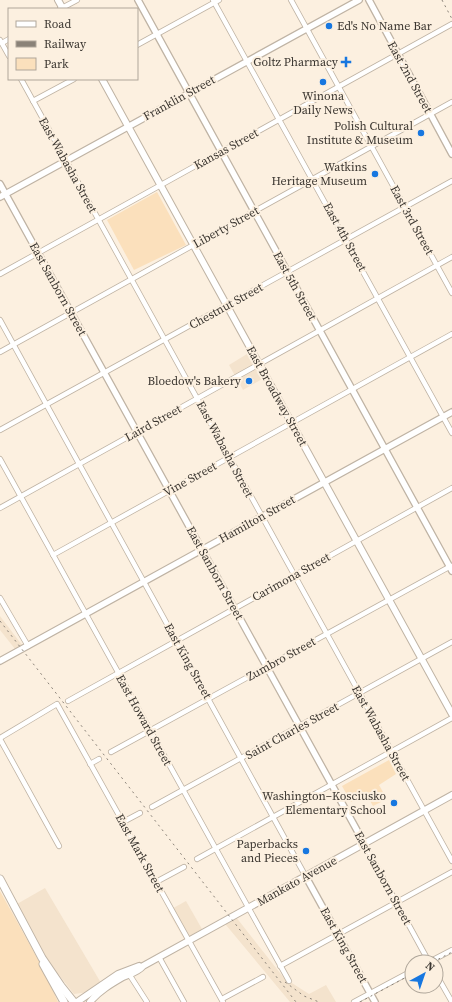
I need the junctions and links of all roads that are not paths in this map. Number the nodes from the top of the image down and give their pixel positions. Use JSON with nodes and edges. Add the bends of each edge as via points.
{"nodes":[{"id":1,"x":58,"y":0,"type":"edge"},
{"id":2,"x":77,"y":0,"type":"edge"},
{"id":3,"x":138,"y":0,"type":"edge"},
{"id":4,"x":291,"y":0,"type":"edge"},
{"id":5,"x":359,"y":0,"type":"edge"},
{"id":6,"x":368,"y":0,"type":"edge"},
{"id":7,"x":216,"y":1,"type":"edge"},
{"id":8,"x":62,"y":8,"type":"edge"},
{"id":9,"x":452,"y":24,"type":"edge"},
{"id":10,"x":307,"y":29,"type":"junction"},
{"id":11,"x":157,"y":34,"type":"junction"},
{"id":12,"x":1,"y":42,"type":"edge"},
{"id":13,"x":138,"y":44,"type":"edge"},
{"id":14,"x":8,"y":54,"type":"edge"},
{"id":15,"x":397,"y":55,"type":"junction"},
{"id":16,"x":247,"y":60,"type":"junction"},
{"id":17,"x":22,"y":80,"type":"edge"},
{"id":18,"x":72,"y":80,"type":"edge"},
{"id":19,"x":103,"y":80,"type":"edge"},
{"id":20,"x":339,"y":87,"type":"junction"},
{"id":21,"x":190,"y":92,"type":"junction"},
{"id":22,"x":33,"y":101,"type":"junction"},
{"id":23,"x":452,"y":102,"type":"edge"},
{"id":24,"x":430,"y":114,"type":"junction"},
{"id":25,"x":279,"y":120,"type":"junction"},
{"id":26,"x":128,"y":127,"type":"junction"},
{"id":27,"x":372,"y":147,"type":"junction"},
{"id":28,"x":222,"y":152,"type":"junction"},
{"id":29,"x":452,"y":154,"type":"edge"},
{"id":30,"x":65,"y":162,"type":"junction"},
{"id":31,"x":312,"y":180,"type":"junction"},
{"id":32,"x":452,"y":181,"type":"edge"},
{"id":33,"x":0,"y":184,"type":"edge"},
{"id":34,"x":160,"y":185,"type":"junction"},
{"id":35,"x":6,"y":194,"type":"junction"},
{"id":36,"x":0,"y":197,"type":"edge"},
{"id":37,"x":405,"y":207,"type":"junction"},
{"id":38,"x":254,"y":212,"type":"junction"},
{"id":39,"x":98,"y":220,"type":"junction"},
{"id":40,"x":346,"y":240,"type":"junction"},
{"id":41,"x":194,"y":245,"type":"junction"},
{"id":42,"x":39,"y":252,"type":"junction"},
{"id":43,"x":452,"y":257,"type":"edge"},
{"id":44,"x":437,"y":266,"type":"junction"},
{"id":45,"x":288,"y":272,"type":"junction"},
{"id":46,"x":0,"y":274,"type":"edge"},
{"id":47,"x":131,"y":280,"type":"junction"},
{"id":48,"x":452,"y":292,"type":"edge"},
{"id":49,"x":379,"y":298,"type":"junction"},
{"id":50,"x":226,"y":305,"type":"junction"},
{"id":51,"x":71,"y":313,"type":"junction"},
{"id":52,"x":0,"y":320,"type":"edge"},
{"id":53,"x":320,"y":331,"type":"junction"},
{"id":54,"x":452,"y":334,"type":"edge"},
{"id":55,"x":164,"y":340,"type":"junction"},
{"id":56,"x":14,"y":345,"type":"junction"},
{"id":57,"x":0,"y":352,"type":"edge"},
{"id":58,"x":410,"y":357,"type":"junction"},
{"id":59,"x":259,"y":364,"type":"junction"},
{"id":60,"x":105,"y":373,"type":"junction"},
{"id":61,"x":352,"y":390,"type":"junction"},
{"id":62,"x":197,"y":399,"type":"junction"},
{"id":63,"x":47,"y":405,"type":"junction"},
{"id":64,"x":452,"y":412,"type":"edge"},
{"id":65,"x":443,"y":417,"type":"junction"},
{"id":66,"x":292,"y":423,"type":"junction"},
{"id":67,"x":0,"y":430,"type":"edge"},
{"id":68,"x":137,"y":432,"type":"junction"},
{"id":69,"x":452,"y":433,"type":"edge"},
{"id":70,"x":385,"y":449,"type":"junction"},
{"id":71,"x":229,"y":458,"type":"junction"},
{"id":72,"x":0,"y":459,"type":"edge"},
{"id":73,"x":79,"y":464,"type":"junction"},
{"id":74,"x":324,"y":482,"type":"junction"},
{"id":75,"x":452,"y":488,"type":"edge"},
{"id":76,"x":170,"y":490,"type":"junction"},
{"id":77,"x":21,"y":496,"type":"junction"},
{"id":78,"x":0,"y":508,"type":"edge"},
{"id":79,"x":417,"y":508,"type":"junction"},
{"id":80,"x":261,"y":517,"type":"junction"},
{"id":81,"x":112,"y":523,"type":"junction"},
{"id":82,"x":356,"y":540,"type":"junction"},
{"id":83,"x":202,"y":550,"type":"junction"},
{"id":84,"x":53,"y":555,"type":"junction"},
{"id":85,"x":451,"y":568,"type":"edge"},
{"id":86,"x":294,"y":575,"type":"junction"},
{"id":87,"x":144,"y":582,"type":"junction"},
{"id":88,"x":0,"y":598,"type":"edge"},
{"id":89,"x":389,"y":600,"type":"junction"},
{"id":90,"x":234,"y":608,"type":"junction"},
{"id":91,"x":86,"y":614,"type":"junction"},
{"id":92,"x":327,"y":634,"type":"junction"},
{"id":93,"x":176,"y":640,"type":"junction"},
{"id":94,"x":452,"y":642,"type":"edge"},
{"id":95,"x":28,"y":646,"type":"junction"},
{"id":96,"x":421,"y":658,"type":"junction"},
{"id":97,"x":0,"y":661,"type":"edge"},
{"id":98,"x":267,"y":667,"type":"junction"},
{"id":99,"x":118,"y":672,"type":"junction"},
{"id":100,"x":359,"y":694,"type":"junction"},
{"id":101,"x":209,"y":699,"type":"junction"},
{"id":102,"x":68,"y":701,"type":"dead end"},
{"id":103,"x":452,"y":714,"type":"edge"},
{"id":104,"x":452,"y":718,"type":"edge"},
{"id":105,"x":300,"y":727,"type":"junction"},
{"id":106,"x":151,"y":731,"type":"junction"},
{"id":107,"x":0,"y":739,"type":"edge"},
{"id":108,"x":392,"y":751,"type":"junction"},
{"id":109,"x":111,"y":752,"type":"dead end"},
{"id":110,"x":241,"y":758,"type":"junction"},
{"id":111,"x":99,"y":759,"type":"dead end"},
{"id":112,"x":90,"y":764,"type":"junction"},
{"id":113,"x":332,"y":785,"type":"junction"},
{"id":114,"x":184,"y":790,"type":"junction"},
{"id":115,"x":452,"y":795,"type":"edge"},
{"id":116,"x":152,"y":807,"type":"dead end"},
{"id":117,"x":424,"y":811,"type":"junction"},
{"id":118,"x":140,"y":813,"type":"dead end"},
{"id":119,"x":274,"y":817,"type":"junction"},
{"id":120,"x":123,"y":822,"type":"junction"},
{"id":121,"x":364,"y":843,"type":"junction"},
{"id":122,"x":59,"y":846,"type":"dead end"},
{"id":123,"x":216,"y":849,"type":"junction"},
{"id":124,"x":197,"y":859,"type":"dead end"},
{"id":125,"x":452,"y":861,"type":"edge"},
{"id":126,"x":184,"y":867,"type":"dead end"},
{"id":127,"x":452,"y":872,"type":"edge"},
{"id":128,"x":306,"y":877,"type":"junction"},
{"id":129,"x":0,"y":880,"type":"edge"},
{"id":130,"x":156,"y":882,"type":"junction"},
{"id":131,"x":396,"y":902,"type":"junction"},
{"id":132,"x":248,"y":908,"type":"junction"},
{"id":133,"x":338,"y":934,"type":"junction"},
{"id":134,"x":189,"y":941,"type":"junction"},
{"id":135,"x":425,"y":954,"type":"edge"},
{"id":136,"x":159,"y":957,"type":"junction"},
{"id":137,"x":42,"y":958,"type":"junction"},
{"id":138,"x":143,"y":966,"type":"junction"},
{"id":139,"x":280,"y":966,"type":"junction"},
{"id":140,"x":129,"y":974,"type":"junction"},
{"id":141,"x":404,"y":975,"type":"edge"},
{"id":142,"x":263,"y":977,"type":"dead end"},
{"id":143,"x":289,"y":981,"type":"dead end"},
{"id":144,"x":444,"y":988,"type":"edge"},
{"id":145,"x":370,"y":993,"type":"junction"},
{"id":146,"x":222,"y":1001,"type":"edge"},
{"id":147,"x":64,"y":1002,"type":"edge"},
{"id":148,"x":74,"y":1002,"type":"edge"},
{"id":149,"x":90,"y":1002,"type":"edge"},
{"id":150,"x":147,"y":1002,"type":"edge"},
{"id":151,"x":184,"y":1002,"type":"edge"},
{"id":152,"x":354,"y":1002,"type":"edge"},
{"id":153,"x":375,"y":1002,"type":"edge"},
{"id":154,"x":452,"y":1002,"type":"edge"}],
"edges":[{"from":1,"to":8,"type":"main road"},
{"from":2,"to":8,"type":"street"},
{"from":3,"to":11,"type":"street","name":"East 5th Street"},
{"from":4,"to":10,"type":"street","name":"East 3rd Street"},
{"from":5,"to":10,"type":"street","name":"Franklin Street"},
{"from":6,"to":15,"type":"street","name":"East 2nd Street"},
{"from":7,"to":11,"type":"street"},
{"from":7,"to":16,"type":"street","name":"East 4th Street"},
{"from":9,"to":15,"type":"street","name":"Kansas Street"},
{"from":10,"to":16,"type":"street","name":"Franklin Street"},
{"from":10,"to":20,"type":"street","name":"East 3rd Street"},
{"from":11,"to":13,"type":"street"},
{"from":11,"to":21,"type":"street","name":"East 5th Street"},
{"from":12,"to":14,"type":"street"},
{"from":15,"to":20,"type":"street","name":"Kansas Street"},
{"from":15,"to":24,"type":"street","name":"East 2nd Street"},
{"from":16,"to":21,"type":"street","name":"Franklin Street"},
{"from":16,"to":25,"type":"street","name":"East 4th Street"},
{"from":17,"to":22,"type":"street","name":"East Wabasha Street"},
{"from":18,"to":22,"type":"street"},
{"from":19,"to":26,"type":"main road","name":"East Broadway Street"},
{"from":20,"to":25,"type":"street","name":"Kansas Street"},
{"from":20,"to":27,"type":"street","name":"East 3rd Street"},
{"from":21,"to":26,"type":"street","name":"Franklin Street"},
{"from":21,"to":28,"type":"street","name":"East 5th Street"},
{"from":22,"to":30,"type":"street","name":"East Wabasha Street"},
{"from":23,"to":24,"type":"street","name":"Liberty Street"},
{"from":24,"to":27,"type":"street","name":"Liberty Street"},
{"from":24,"to":29,"type":"street","name":"East 2nd Street"},
{"from":25,"to":28,"type":"street","name":"Kansas Street"},
{"from":25,"to":31,"type":"street","name":"East 4th Street"},
{"from":26,"to":30,"type":"street","name":"Franklin Street"},
{"from":26,"to":34,"type":"main road","name":"East Broadway Street"},
{"from":27,"to":31,"type":"street","name":"Liberty Street"},
{"from":27,"to":37,"type":"street","name":"East 3rd Street"},
{"from":28,"to":34,"type":"street","name":"Kansas Street"},
{"from":28,"to":38,"type":"street","name":"East 5th Street"},
{"from":30,"to":35,"type":"street","name":"Franklin Street"},
{"from":30,"to":39,"type":"street","name":"East Wabasha Street"},
{"from":31,"to":38,"type":"street","name":"Liberty Street"},
{"from":31,"to":40,"type":"street","name":"East 4th Street"},
{"from":32,"to":37,"type":"street","name":"Chestnut Street"},
{"from":33,"to":35,"type":"street","name":"East Sanborn Street"},
{"from":34,"to":39,"type":"street","name":"Kansas Street"},
{"from":34,"to":41,"type":"main road","name":"East Broadway Street"},
{"from":35,"to":36,"type":"street","name":"Franklin Street"},
{"from":35,"to":42,"type":"street","name":"East Sanborn Street"},
{"from":37,"to":40,"type":"street","name":"Chestnut Street"},
{"from":37,"to":44,"type":"street","name":"East 3rd Street"},
{"from":38,"to":41,"type":"street","name":"Liberty Street"},
{"from":38,"to":45,"type":"street","name":"East 5th Street"},
{"from":39,"to":42,"type":"street","name":"Kansas Street"},
{"from":39,"to":47,"type":"street","name":"East Wabasha Street"},
{"from":40,"to":45,"type":"street","name":"Chestnut Street"},
{"from":40,"to":49,"type":"street","name":"East 4th Street"},
{"from":41,"to":47,"type":"street","name":"Liberty Street"},
{"from":41,"to":50,"type":"main road","name":"East Broadway Street"},
{"from":42,"to":46,"type":"street","name":"Kansas Street"},
{"from":42,"to":51,"type":"street","name":"East Sanborn Street"},
{"from":43,"to":44,"type":"street","name":"Laird Street"},
{"from":44,"to":48,"type":"street","name":"East 3rd Street"},
{"from":44,"to":49,"type":"street","name":"Laird Street"},
{"from":45,"to":50,"type":"street","name":"Chestnut Street"},
{"from":45,"to":53,"type":"street","name":"East 5th Street"},
{"from":47,"to":51,"type":"street","name":"Liberty Street"},
{"from":47,"to":55,"type":"street","name":"East Wabasha Street"},
{"from":49,"to":53,"type":"street","name":"Laird Street"},
{"from":49,"to":58,"type":"street","name":"East 4th Street"},
{"from":50,"to":55,"type":"street","name":"Chestnut Street"},
{"from":50,"to":59,"type":"main road","name":"East Broadway Street"},
{"from":51,"to":56,"type":"street","name":"Liberty Street"},
{"from":51,"to":60,"type":"street","name":"East Sanborn Street"},
{"from":52,"to":56,"type":"street","name":"East King Street"},
{"from":53,"to":59,"type":"street","name":"Laird Street"},
{"from":53,"to":61,"type":"street","name":"East 5th Street"},
{"from":54,"to":58,"type":"street","name":"Vine Street"},
{"from":55,"to":60,"type":"street","name":"Chestnut Street"},
{"from":55,"to":62,"type":"street","name":"East Wabasha Street"},
{"from":56,"to":57,"type":"street","name":"Liberty Street"},
{"from":56,"to":63,"type":"street","name":"East King Street"},
{"from":58,"to":61,"type":"street","name":"Vine Street"},
{"from":58,"to":65,"type":"street","name":"East 4th Street"},
{"from":59,"to":62,"type":"street","name":"Laird Street"},
{"from":59,"to":66,"type":"main road","name":"East Broadway Street"},
{"from":60,"to":63,"type":"street","name":"Chestnut Street"},
{"from":60,"to":68,"type":"street","name":"East Sanborn Street"},
{"from":61,"to":66,"type":"street","name":"Vine Street"},
{"from":61,"to":70,"type":"street","name":"East 5th Street"},
{"from":62,"to":68,"type":"street","name":"Laird Street"},
{"from":62,"to":71,"type":"street","name":"East Wabasha Street"},
{"from":63,"to":67,"type":"street","name":"Chestnut Street"},
{"from":63,"to":73,"type":"street","name":"East King Street"},
{"from":64,"to":65,"type":"street","name":"Hamilton Street"},
{"from":65,"to":69,"type":"street","name":"East 4th Street"},
{"from":65,"to":70,"type":"street","name":"Hamilton Street"},
{"from":66,"to":71,"type":"street","name":"Vine Street"},
{"from":66,"to":74,"type":"main road","name":"East Broadway Street"},
{"from":68,"to":73,"type":"street","name":"Laird Street"},
{"from":68,"to":76,"type":"street","name":"East Sanborn Street"},
{"from":70,"to":74,"type":"street","name":"Hamilton Street"},
{"from":70,"to":79,"type":"street","name":"East 5th Street"},
{"from":71,"to":76,"type":"street","name":"Vine Street"},
{"from":71,"to":80,"type":"street","name":"East Wabasha Street"},
{"from":72,"to":77,"type":"street","name":"East Howard Street"},
{"from":73,"to":77,"type":"street","name":"Laird Street"},
{"from":73,"to":81,"type":"street","name":"East King Street"},
{"from":74,"to":80,"type":"street","name":"Hamilton Street"},
{"from":74,"to":82,"type":"main road","name":"East Broadway Street"},
{"from":75,"to":79,"type":"street","name":"Carimona Street"},
{"from":76,"to":81,"type":"street","name":"Vine Street"},
{"from":76,"to":83,"type":"street","name":"East Sanborn Street"},
{"from":77,"to":78,"type":"street","name":"Laird Street"},
{"from":77,"to":84,"type":"street","name":"East Howard Street"},
{"from":79,"to":82,"type":"street","name":"Carimona Street"},
{"from":79,"to":85,"type":"street","name":"East 5th Street"},
{"from":80,"to":83,"type":"street","name":"Hamilton Street"},
{"from":80,"to":86,"type":"street","name":"East Wabasha Street"},
{"from":81,"to":84,"type":"street","name":"Vine Street"},
{"from":81,"to":87,"type":"street","name":"East King Street"},
{"from":82,"to":86,"type":"street","name":"Carimona Street"},
{"from":82,"to":89,"type":"main road","name":"East Broadway Street"},
{"from":83,"to":87,"type":"street","name":"Hamilton Street"},
{"from":83,"to":90,"type":"street","name":"East Sanborn Street"},
{"from":84,"to":91,"type":"street","name":"East Howard Street"},
{"from":85,"to":89,"type":"street","name":"Zumbro Street"},
{"from":86,"to":90,"type":"street","name":"Carimona Street"},
{"from":86,"to":92,"type":"street","name":"East Wabasha Street"},
{"from":87,"to":91,"type":"street","name":"Hamilton Street"},
{"from":87,"to":93,"type":"street","name":"East King Street"},
{"from":88,"to":95,"type":"street"},
{"from":89,"to":92,"type":"street","name":"Zumbro Street"},
{"from":89,"to":96,"type":"main road","name":"East Broadway Street"},
{"from":90,"to":93,"type":"street","name":"Carimona Street"},
{"from":90,"to":98,"type":"street","name":"East Sanborn Street"},
{"from":91,"to":95,"type":"street","name":"Hamilton Street"},
{"from":91,"to":99,"type":"street","name":"East Howard Street"},
{"from":92,"to":98,"type":"street","name":"Zumbro Street"},
{"from":92,"to":100,"type":"street","name":"East Wabasha Street"},
{"from":93,"to":99,"type":"street","name":"Carimona Street"},
{"from":93,"to":101,"type":"street","name":"East King Street"},
{"from":94,"to":96,"type":"street","name":"Saint Charles Street"},
{"from":95,"to":97,"type":"street","name":"Hamilton Street"},
{"from":96,"to":100,"type":"street","name":"Saint Charles Street"},
{"from":96,"to":103,"type":"main road","name":"East Broadway Street"},
{"from":98,"to":101,"type":"street","name":"Zumbro Street"},
{"from":98,"to":105,"type":"street","name":"East Sanborn Street"},
{"from":99,"to":102,"type":"street","name":"Carimona Street"},
{"from":99,"to":106,"type":"street","name":"East Howard Street"},
{"from":100,"to":105,"type":"street","name":"Saint Charles Street"},
{"from":100,"to":108,"type":"street","name":"East Wabasha Street"},
{"from":101,"to":106,"type":"street","name":"Zumbro Street"},
{"from":101,"to":110,"type":"street","name":"East King Street"},
{"from":104,"to":108,"type":"street"},
{"from":105,"to":110,"type":"street","name":"Saint Charles Street"},
{"from":105,"to":113,"type":"street","name":"East Sanborn Street"},
{"from":106,"to":109,"type":"street","name":"Zumbro Street"},
{"from":106,"to":114,"type":"street","name":"East Howard Street"},
{"from":107,"to":112,"type":"street","name":"East Mark Street","via":[[57,704]]},
{"from":107,"to":122,"type":"street"},
{"from":108,"to":113,"type":"street"},
{"from":108,"to":117,"type":"street","name":"East Wabasha Street"},
{"from":110,"to":114,"type":"street","name":"Saint Charles Street"},
{"from":110,"to":119,"type":"street","name":"East King Street"},
{"from":111,"to":112,"type":"street"},
{"from":112,"to":120,"type":"street","name":"East Mark Street"},
{"from":113,"to":119,"type":"street"},
{"from":113,"to":121,"type":"street","name":"East Sanborn Street"},
{"from":114,"to":116,"type":"street","name":"Saint Charles Street"},
{"from":114,"to":123,"type":"street","name":"East Howard Street"},
{"from":115,"to":117,"type":"main road","name":"Mankato Avenue"},
{"from":117,"to":121,"type":"main road","name":"Mankato Avenue"},
{"from":117,"to":125,"type":"street","name":"East Wabasha Street"},
{"from":118,"to":120,"type":"street"},
{"from":119,"to":123,"type":"street"},
{"from":119,"to":128,"type":"street","name":"East King Street"},
{"from":120,"to":130,"type":"street","name":"East Mark Street"},
{"from":121,"to":128,"type":"main road","name":"Mankato Avenue"},
{"from":121,"to":131,"type":"street","name":"East Sanborn Street"},
{"from":123,"to":124,"type":"street"},
{"from":123,"to":132,"type":"street","name":"East Howard Street"},
{"from":126,"to":130,"type":"street"},
{"from":127,"to":131,"type":"street"},
{"from":128,"to":132,"type":"main road","name":"Mankato Avenue"},
{"from":128,"to":133,"type":"street","name":"East King Street"},
{"from":129,"to":137,"type":"main road"},
{"from":130,"to":134,"type":"street","name":"East Mark Street"},
{"from":131,"to":133,"type":"street"},
{"from":131,"to":135,"type":"street","name":"East Sanborn Street"},
{"from":132,"to":134,"type":"main road","name":"Mankato Avenue"},
{"from":132,"to":139,"type":"street","name":"East Howard Street"},
{"from":133,"to":139,"type":"street"},
{"from":133,"to":145,"type":"street","name":"East King Street"},
{"from":134,"to":136,"type":"main road","name":"Mankato Avenue"},
{"from":134,"to":146,"type":"street","name":"East Mark Street"},
{"from":136,"to":138,"type":"main road","name":"Mankato Avenue"},
{"from":136,"to":151,"type":"street"},
{"from":137,"to":147,"type":"main road","via":[[48,976]]},
{"from":137,"to":148,"type":"main road"},
{"from":138,"to":140,"type":"main road","name":"Mankato Avenue"},
{"from":138,"to":148,"type":"main road","name":"Mankato Avenue","via":[[118,974]]},
{"from":139,"to":143,"type":"street","name":"East Howard Street"},
{"from":140,"to":149,"type":"main road","name":"Mankato Avenue","via":[[109,985]]},
{"from":140,"to":150,"type":"street"},
{"from":141,"to":145,"type":"street"},
{"from":142,"to":146,"type":"street"},
{"from":144,"to":154,"type":"street"},
{"from":145,"to":152,"type":"street"},
{"from":145,"to":153,"type":"street","name":"East King Street"}]}
